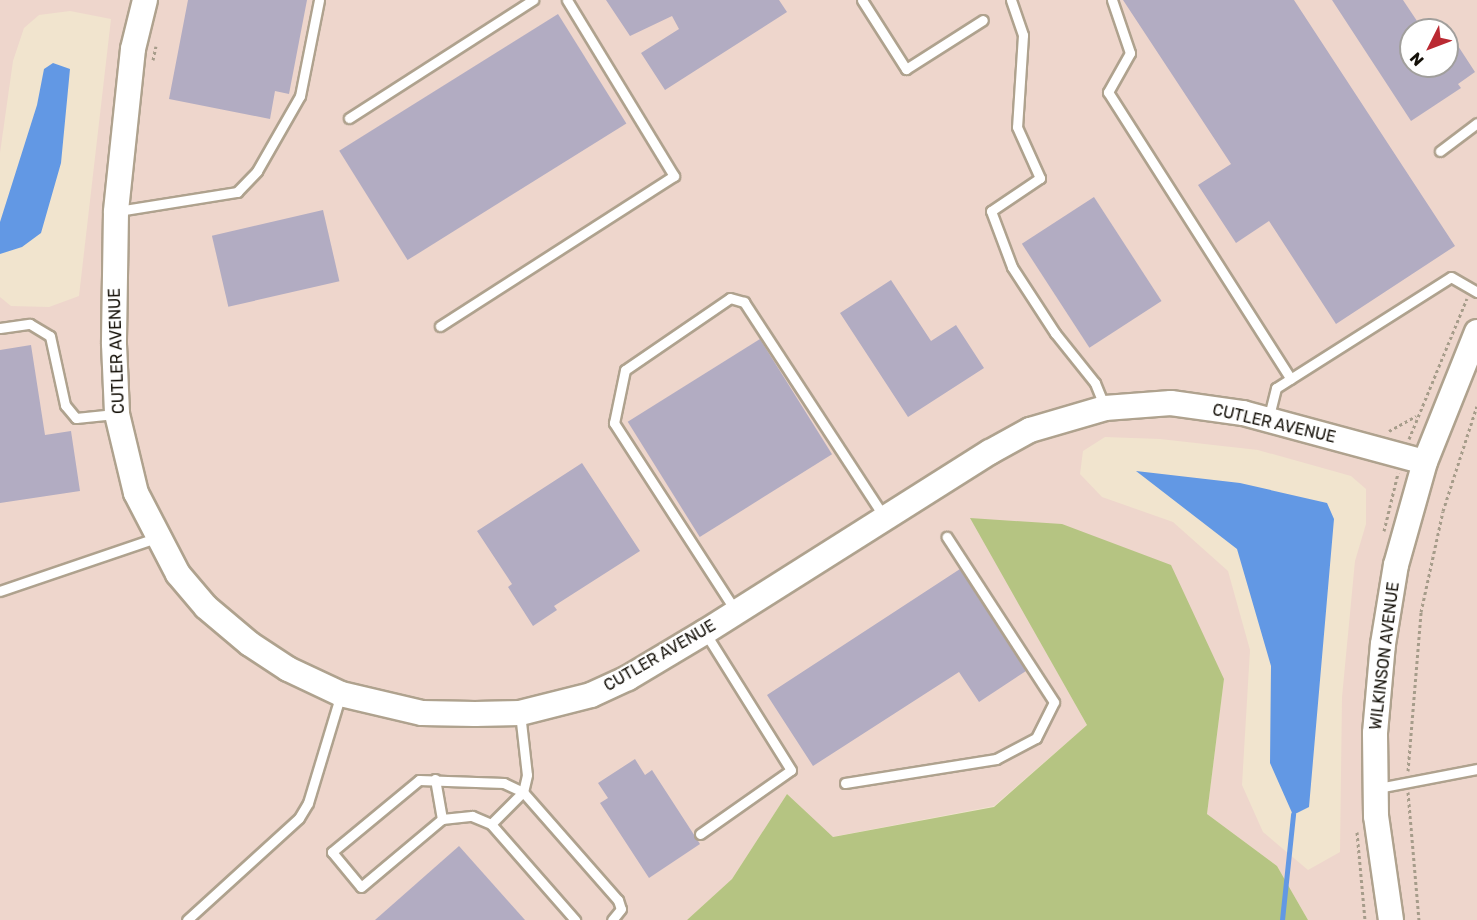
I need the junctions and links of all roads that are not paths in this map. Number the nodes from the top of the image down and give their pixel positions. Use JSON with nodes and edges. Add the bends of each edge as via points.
{"nodes":[{"id":1,"x":145,"y":0,"type":"edge"},
{"id":2,"x":319,"y":0,"type":"edge"},
{"id":3,"x":533,"y":0,"type":"edge"},
{"id":4,"x":567,"y":0,"type":"edge"},
{"id":5,"x":862,"y":0,"type":"edge"},
{"id":6,"x":1011,"y":0,"type":"edge"},
{"id":7,"x":1113,"y":0,"type":"edge"},
{"id":8,"x":983,"y":21,"type":"dead end"},
{"id":9,"x":349,"y":118,"type":"dead end"},
{"id":10,"x":1477,"y":123,"type":"edge"},
{"id":11,"x":1440,"y":151,"type":"dead end"},
{"id":12,"x":116,"y":212,"type":"junction"},
{"id":13,"x":1477,"y":292,"type":"edge"},
{"id":14,"x":440,"y":326,"type":"dead end"},
{"id":15,"x":0,"y":328,"type":"edge"},
{"id":16,"x":1477,"y":332,"type":"edge"},
{"id":17,"x":1290,"y":379,"type":"junction"},
{"id":18,"x":1105,"y":408,"type":"junction"},
{"id":19,"x":117,"y":414,"type":"junction"},
{"id":20,"x":1268,"y":420,"type":"junction"},
{"id":21,"x":1425,"y":462,"type":"junction"},
{"id":22,"x":884,"y":517,"type":"junction"},
{"id":23,"x":947,"y":537,"type":"dead end"},
{"id":24,"x":156,"y":538,"type":"junction"},
{"id":25,"x":0,"y":591,"type":"edge"},
{"id":26,"x":736,"y":612,"type":"junction"},
{"id":27,"x":705,"y":632,"type":"junction"},
{"id":28,"x":341,"y":694,"type":"junction"},
{"id":29,"x":520,"y":714,"type":"junction"},
{"id":30,"x":1477,"y":769,"type":"edge"},
{"id":31,"x":435,"y":779,"type":"junction"},
{"id":32,"x":845,"y":783,"type":"dead end"},
{"id":33,"x":1375,"y":789,"type":"junction"},
{"id":34,"x":523,"y":792,"type":"junction"},
{"id":35,"x":442,"y":819,"type":"junction"},
{"id":36,"x":491,"y":824,"type":"junction"},
{"id":37,"x":700,"y":834,"type":"dead end"},
{"id":38,"x":190,"y":919,"type":"edge"},
{"id":39,"x":575,"y":920,"type":"edge"},
{"id":40,"x":612,"y":920,"type":"edge"},
{"id":41,"x":1391,"y":920,"type":"edge"}],
"edges":[{"from":1,"to":12,"type":"street","name":"CUTLER AVENUE","via":[[133,49]]},
{"from":2,"to":12,"type":"lane","via":[[300,96],[257,171],[237,192]]},
{"from":3,"to":9,"type":"lane"},
{"from":4,"to":14,"type":"lane","via":[[674,176]]},
{"from":5,"to":8,"type":"lane","via":[[906,69]]},
{"from":6,"to":18,"type":"lane","via":[[1023,35],[1017,127],[1040,178],[991,211],[1012,267],[1055,333],[1095,383]]},
{"from":7,"to":17,"type":"lane","via":[[1131,53],[1108,92]]},
{"from":10,"to":11,"type":"lane"},
{"from":12,"to":19,"type":"street","name":"CUTLER AVENUE"},
{"from":13,"to":17,"type":"lane","via":[[1451,277]]},
{"from":15,"to":19,"type":"lane","via":[[30,324],[50,336],[65,405],[76,418]]},
{"from":16,"to":21,"type":"street","name":"WILKINSON AVENUE"},
{"from":17,"to":20,"type":"lane","via":[[1276,388]]},
{"from":18,"to":20,"type":"street","name":"CUTLER AVENUE","via":[[1171,403]]},
{"from":18,"to":22,"type":"street","name":"CUTLER AVENUE","via":[[1030,430]]},
{"from":19,"to":24,"type":"street","name":"CUTLER AVENUE","via":[[136,494]]},
{"from":20,"to":21,"type":"street","name":"CUTLER AVENUE"},
{"from":21,"to":33,"type":"street","name":"WILKINSON AVENUE","via":[[1396,565],[1383,644],[1375,733]]},
{"from":22,"to":26,"type":"street","name":"CUTLER AVENUE"},
{"from":22,"to":26,"type":"lane","via":[[744,302],[730,298],[625,370],[614,423]]},
{"from":23,"to":32,"type":"lane","via":[[1054,702],[1036,738],[996,759]]},
{"from":24,"to":25,"type":"lane"},
{"from":24,"to":28,"type":"street","name":"CUTLER AVENUE","via":[[178,574],[206,607],[288,669]]},
{"from":26,"to":27,"type":"street","name":"CUTLER AVENUE"},
{"from":27,"to":29,"type":"street","name":"CUTLER AVENUE","via":[[628,678],[591,695]]},
{"from":27,"to":37,"type":"lane","via":[[791,770]]},
{"from":28,"to":29,"type":"street","name":"CUTLER AVENUE","via":[[422,713]]},
{"from":28,"to":38,"type":"lane","via":[[308,802],[299,818]]},
{"from":29,"to":34,"type":"lane","via":[[527,775]]},
{"from":30,"to":33,"type":"lane"},
{"from":31,"to":34,"type":"lane","via":[[504,783]]},
{"from":31,"to":35,"type":"lane"},
{"from":31,"to":35,"type":"lane","via":[[413,782],[332,852],[361,886]]},
{"from":33,"to":41,"type":"street","name":"WILKINSON AVENUE","via":[[1383,882]]},
{"from":34,"to":36,"type":"lane"},
{"from":34,"to":40,"type":"lane","via":[[618,900],[621,909]]},
{"from":35,"to":36,"type":"lane","via":[[472,816]]},
{"from":36,"to":39,"type":"lane"}]}
